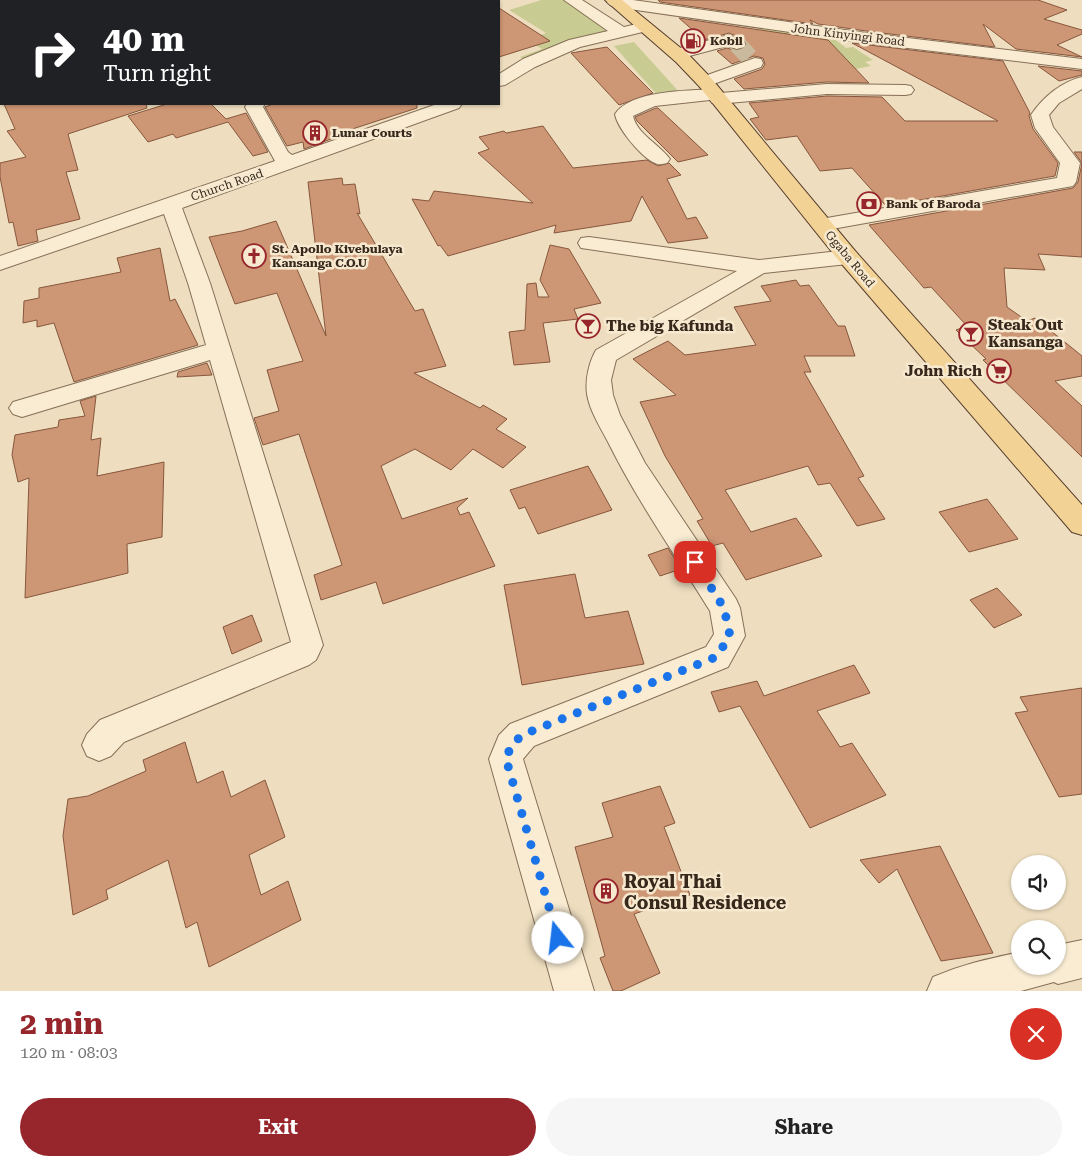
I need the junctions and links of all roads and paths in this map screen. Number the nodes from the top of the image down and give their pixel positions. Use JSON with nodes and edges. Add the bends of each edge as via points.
{"nodes":[{"id":1,"x":572,"y":0,"type":"edge"},
{"id":2,"x":614,"y":1,"type":"edge"},
{"id":3,"x":645,"y":27,"type":"junction"},
{"id":4,"x":621,"y":32,"type":"junction"},
{"id":5,"x":737,"y":44,"type":"dead end"},
{"id":6,"x":678,"y":54,"type":"junction"},
{"id":7,"x":755,"y":63,"type":"dead end"},
{"id":8,"x":1082,"y":64,"type":"edge"},
{"id":9,"x":500,"y":80,"type":"edge"},
{"id":10,"x":1082,"y":82,"type":"edge"},
{"id":11,"x":905,"y":90,"type":"dead end"},
{"id":12,"x":712,"y":92,"type":"junction"},
{"id":13,"x":255,"y":105,"type":"edge"},
{"id":14,"x":450,"y":105,"type":"edge"},
{"id":15,"x":660,"y":158,"type":"dead end"},
{"id":16,"x":289,"y":164,"type":"junction"},
{"id":17,"x":171,"y":205,"type":"junction"},
{"id":18,"x":822,"y":224,"type":"junction"},
{"id":19,"x":589,"y":243,"type":"dead end"},
{"id":20,"x":848,"y":257,"type":"junction"},
{"id":21,"x":0,"y":263,"type":"edge"},
{"id":22,"x":760,"y":267,"type":"junction"},
{"id":23,"x":219,"y":349,"type":"junction"},
{"id":24,"x":22,"y":408,"type":"dead end"},
{"id":25,"x":1079,"y":518,"type":"edge"},
{"id":26,"x":99,"y":745,"type":"dead end"},
{"id":27,"x":1082,"y":958,"type":"edge"},
{"id":28,"x":1066,"y":962,"type":"edge"},
{"id":29,"x":1011,"y":974,"type":"edge"},
{"id":30,"x":574,"y":991,"type":"edge"},
{"id":31,"x":947,"y":991,"type":"edge"}],
"edges":[{"from":1,"to":4,"type":"street"},
{"from":2,"to":3,"type":"main road","name":"Ggaba Road"},
{"from":2,"to":8,"type":"street","name":"John Kinyingi Road","via":[[866,38]]},
{"from":3,"to":4,"type":"street"},
{"from":3,"to":6,"type":"main road","name":"Ggaba Road"},
{"from":4,"to":9,"type":"street","via":[[575,43],[529,63]]},
{"from":5,"to":6,"type":"street","via":[[728,40]]},
{"from":6,"to":12,"type":"main road","name":"Ggaba Road"},
{"from":7,"to":12,"type":"street"},
{"from":10,"to":18,"type":"street","via":[[1044,107],[1040,115],[1044,128],[1070,163],[1066,182]]},
{"from":11,"to":12,"type":"street"},
{"from":12,"to":15,"type":"street","via":[[638,105],[624,114],[628,126]]},
{"from":12,"to":18,"type":"main road","name":"Ggaba Road"},
{"from":13,"to":16,"type":"street","via":[[280,155]]},
{"from":14,"to":16,"type":"street","name":"Church Road"},
{"from":16,"to":17,"type":"street","name":"Church Road"},
{"from":17,"to":21,"type":"street","name":"Church Road"},
{"from":17,"to":23,"type":"street"},
{"from":18,"to":20,"type":"main road","name":"Ggaba Road"},
{"from":19,"to":22,"type":"street","via":[[621,239]]},
{"from":20,"to":22,"type":"street"},
{"from":20,"to":25,"type":"main road","name":"Ggaba Road"},
{"from":22,"to":30,"type":"street","via":[[605,356],[598,380],[607,414],[635,470],[724,608],[730,636],[716,657],[522,735],[511,746],[506,759]]},
{"from":23,"to":24,"type":"street"},
{"from":23,"to":26,"type":"street","via":[[307,645],[298,655],[112,731]]},
{"from":27,"to":28,"type":"street"},
{"from":29,"to":31,"type":"street","via":[[963,984]]}]}
